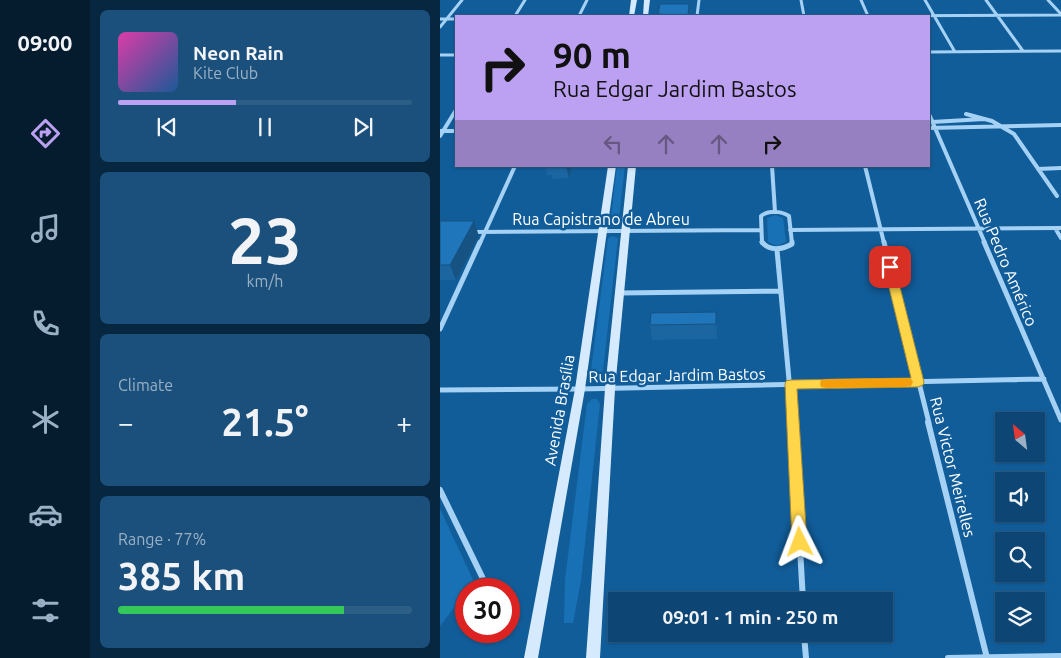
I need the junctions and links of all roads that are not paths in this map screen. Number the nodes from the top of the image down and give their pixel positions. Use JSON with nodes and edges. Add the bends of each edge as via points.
{"nodes":[{"id":1,"x":462,"y":0,"type":"edge"},
{"id":2,"x":525,"y":0,"type":"edge"},
{"id":3,"x":586,"y":0,"type":"edge"},
{"id":4,"x":634,"y":0,"type":"edge"},
{"id":5,"x":647,"y":0,"type":"edge"},
{"id":6,"x":699,"y":0,"type":"edge"},
{"id":7,"x":801,"y":0,"type":"edge"},
{"id":8,"x":861,"y":0,"type":"edge"},
{"id":9,"x":925,"y":0,"type":"edge"},
{"id":10,"x":986,"y":0,"type":"edge"},
{"id":11,"x":1048,"y":0,"type":"edge"},
{"id":12,"x":1061,"y":14,"type":"edge"},
{"id":13,"x":516,"y":15,"type":"edge"},
{"id":14,"x":579,"y":15,"type":"edge"},
{"id":15,"x":631,"y":15,"type":"edge"},
{"id":16,"x":646,"y":15,"type":"edge"},
{"id":17,"x":697,"y":15,"type":"edge"},
{"id":18,"x":804,"y":15,"type":"edge"},
{"id":19,"x":868,"y":15,"type":"edge"},
{"id":20,"x":997,"y":15,"type":"junction"},
{"id":21,"x":1056,"y":15,"type":"junction"},
{"id":22,"x":930,"y":16,"type":"edge"},
{"id":23,"x":934,"y":16,"type":"junction"},
{"id":24,"x":440,"y":19,"type":"edge"},
{"id":25,"x":446,"y":19,"type":"junction"},
{"id":26,"x":455,"y":19,"type":"edge"},
{"id":27,"x":1061,"y":21,"type":"edge"},
{"id":28,"x":440,"y":27,"type":"edge"},
{"id":29,"x":1023,"y":51,"type":"junction"},
{"id":30,"x":1061,"y":51,"type":"edge"},
{"id":31,"x":930,"y":52,"type":"edge"},
{"id":32,"x":955,"y":52,"type":"junction"},
{"id":33,"x":440,"y":55,"type":"edge"},
{"id":34,"x":455,"y":55,"type":"edge"},
{"id":35,"x":455,"y":111,"type":"edge"},
{"id":36,"x":966,"y":114,"type":"dead end"},
{"id":37,"x":930,"y":117,"type":"edge"},
{"id":38,"x":984,"y":119,"type":"junction"},
{"id":39,"x":961,"y":120,"type":"junction"},
{"id":40,"x":932,"y":122,"type":"junction"},
{"id":41,"x":1061,"y":126,"type":"edge"},
{"id":42,"x":930,"y":128,"type":"edge"},
{"id":43,"x":935,"y":128,"type":"junction"},
{"id":44,"x":965,"y":128,"type":"junction"},
{"id":45,"x":1004,"y":128,"type":"junction"},
{"id":46,"x":441,"y":131,"type":"edge"},
{"id":47,"x":455,"y":131,"type":"edge"},
{"id":48,"x":440,"y":136,"type":"edge"},
{"id":49,"x":515,"y":167,"type":"edge"},
{"id":50,"x":612,"y":167,"type":"edge"},
{"id":51,"x":632,"y":167,"type":"edge"},
{"id":52,"x":772,"y":167,"type":"edge"},
{"id":53,"x":864,"y":167,"type":"edge"},
{"id":54,"x":1061,"y":168,"type":"edge"},
{"id":55,"x":1038,"y":169,"type":"junction"},
{"id":56,"x":1057,"y":196,"type":"dead end"},
{"id":57,"x":774,"y":212,"type":"junction"},
{"id":58,"x":978,"y":228,"type":"junction"},
{"id":59,"x":1055,"y":228,"type":"junction"},
{"id":60,"x":1061,"y":228,"type":"edge"},
{"id":61,"x":880,"y":229,"type":"junction"},
{"id":62,"x":761,"y":230,"type":"junction"},
{"id":63,"x":790,"y":230,"type":"junction"},
{"id":64,"x":604,"y":231,"type":"junction"},
{"id":65,"x":625,"y":231,"type":"junction"},
{"id":66,"x":467,"y":232,"type":"edge"},
{"id":67,"x":485,"y":232,"type":"junction"},
{"id":68,"x":1061,"y":238,"type":"edge"},
{"id":69,"x":778,"y":250,"type":"junction"},
{"id":70,"x":782,"y":292,"type":"junction"},
{"id":71,"x":619,"y":293,"type":"junction"},
{"id":72,"x":440,"y":329,"type":"edge"},
{"id":73,"x":1044,"y":379,"type":"junction"},
{"id":74,"x":918,"y":382,"type":"junction"},
{"id":75,"x":791,"y":384,"type":"junction"},
{"id":76,"x":580,"y":389,"type":"junction"},
{"id":77,"x":610,"y":389,"type":"junction"},
{"id":78,"x":440,"y":390,"type":"edge"},
{"id":79,"x":1061,"y":420,"type":"edge"},
{"id":80,"x":440,"y":490,"type":"edge"},
{"id":81,"x":483,"y":578,"type":"edge"},
{"id":82,"x":803,"y":592,"type":"edge"},
{"id":83,"x":805,"y":642,"type":"edge"},
{"id":84,"x":1061,"y":656,"type":"edge"},
{"id":85,"x":531,"y":658,"type":"edge"},
{"id":86,"x":593,"y":658,"type":"edge"},
{"id":87,"x":806,"y":658,"type":"edge"},
{"id":88,"x":948,"y":658,"type":"edge"},
{"id":89,"x":987,"y":658,"type":"edge"}],
"edges":[{"from":1,"to":25,"type":"street"},
{"from":2,"to":13,"type":"street"},
{"from":3,"to":14,"type":"street"},
{"from":4,"to":15,"type":"main road"},
{"from":5,"to":16,"type":"main road"},
{"from":6,"to":17,"type":"street"},
{"from":7,"to":18,"type":"street"},
{"from":8,"to":19,"type":"street"},
{"from":9,"to":23,"type":"street"},
{"from":10,"to":20,"type":"street"},
{"from":11,"to":12,"type":"street"},
{"from":12,"to":21,"type":"street"},
{"from":20,"to":21,"type":"street"},
{"from":20,"to":23,"type":"street"},
{"from":20,"to":29,"type":"street"},
{"from":21,"to":27,"type":"street"},
{"from":22,"to":23,"type":"street"},
{"from":23,"to":32,"type":"street"},
{"from":24,"to":25,"type":"street"},
{"from":25,"to":26,"type":"street"},
{"from":25,"to":28,"type":"street"},
{"from":29,"to":30,"type":"street"},
{"from":29,"to":32,"type":"street"},
{"from":31,"to":32,"type":"street"},
{"from":33,"to":34,"type":"street"},
{"from":35,"to":46,"type":"street"},
{"from":36,"to":38,"type":"street"},
{"from":37,"to":40,"type":"street","name":"Rua Pedro Américo"},
{"from":38,"to":39,"type":"street"},
{"from":38,"to":45,"type":"street"},
{"from":39,"to":40,"type":"street"},
{"from":39,"to":44,"type":"street"},
{"from":40,"to":43,"type":"street","name":"Rua Pedro Américo"},
{"from":41,"to":45,"type":"street"},
{"from":42,"to":43,"type":"street"},
{"from":43,"to":44,"type":"street"},
{"from":43,"to":58,"type":"street","name":"Rua Pedro Américo"},
{"from":44,"to":45,"type":"street"},
{"from":45,"to":55,"type":"street","via":[[1014,134]]},
{"from":46,"to":47,"type":"street"},
{"from":46,"to":48,"type":"street"},
{"from":49,"to":67,"type":"street"},
{"from":50,"to":64,"type":"main road","name":"Avenida Brasília"},
{"from":51,"to":65,"type":"main road"},
{"from":52,"to":57,"type":"street"},
{"from":53,"to":61,"type":"street","name":"Rua Victor Meirelles"},
{"from":54,"to":55,"type":"street"},
{"from":55,"to":56,"type":"street"},
{"from":57,"to":62,"type":"street","via":[[761,216]]},
{"from":57,"to":63,"type":"street","via":[[789,216]]},
{"from":58,"to":59,"type":"street"},
{"from":58,"to":61,"type":"street"},
{"from":58,"to":73,"type":"street","name":"Rua Pedro Américo"},
{"from":59,"to":60,"type":"street"},
{"from":59,"to":68,"type":"street"},
{"from":61,"to":63,"type":"street"},
{"from":61,"to":74,"type":"street","name":"Rua Victor Meirelles"},
{"from":62,"to":65,"type":"street","name":"Rua Capistrano de Abreu"},
{"from":62,"to":69,"type":"street","via":[[762,243]]},
{"from":63,"to":69,"type":"street","via":[[792,244]]},
{"from":64,"to":65,"type":"street","name":"Rua Capistrano de Abreu"},
{"from":64,"to":67,"type":"street","name":"Rua Capistrano de Abreu"},
{"from":64,"to":76,"type":"main road","name":"Avenida Brasília"},
{"from":65,"to":71,"type":"main road"},
{"from":66,"to":67,"type":"street","name":"Rua Capistrano de Abreu"},
{"from":67,"to":72,"type":"street"},
{"from":69,"to":70,"type":"street"},
{"from":70,"to":71,"type":"street"},
{"from":70,"to":75,"type":"street"},
{"from":71,"to":77,"type":"main road"},
{"from":73,"to":74,"type":"street","name":"Rua Edgar Jardim Bastos"},
{"from":73,"to":79,"type":"street","name":"Rua Pedro Américo"},
{"from":74,"to":75,"type":"street","name":"Rua Edgar Jardim Bastos"},
{"from":74,"to":89,"type":"street","name":"Rua Victor Meirelles"},
{"from":75,"to":77,"type":"street","name":"Rua Edgar Jardim Bastos"},
{"from":75,"to":82,"type":"street"},
{"from":76,"to":77,"type":"street","name":"Rua Edgar Jardim Bastos"},
{"from":76,"to":78,"type":"street","name":"Rua Edgar Jardim Bastos"},
{"from":76,"to":85,"type":"main road","name":"Avenida Brasília"},
{"from":77,"to":86,"type":"main road"},
{"from":80,"to":81,"type":"street"},
{"from":83,"to":87,"type":"street"},
{"from":84,"to":89,"type":"street"},
{"from":88,"to":89,"type":"street"}]}
